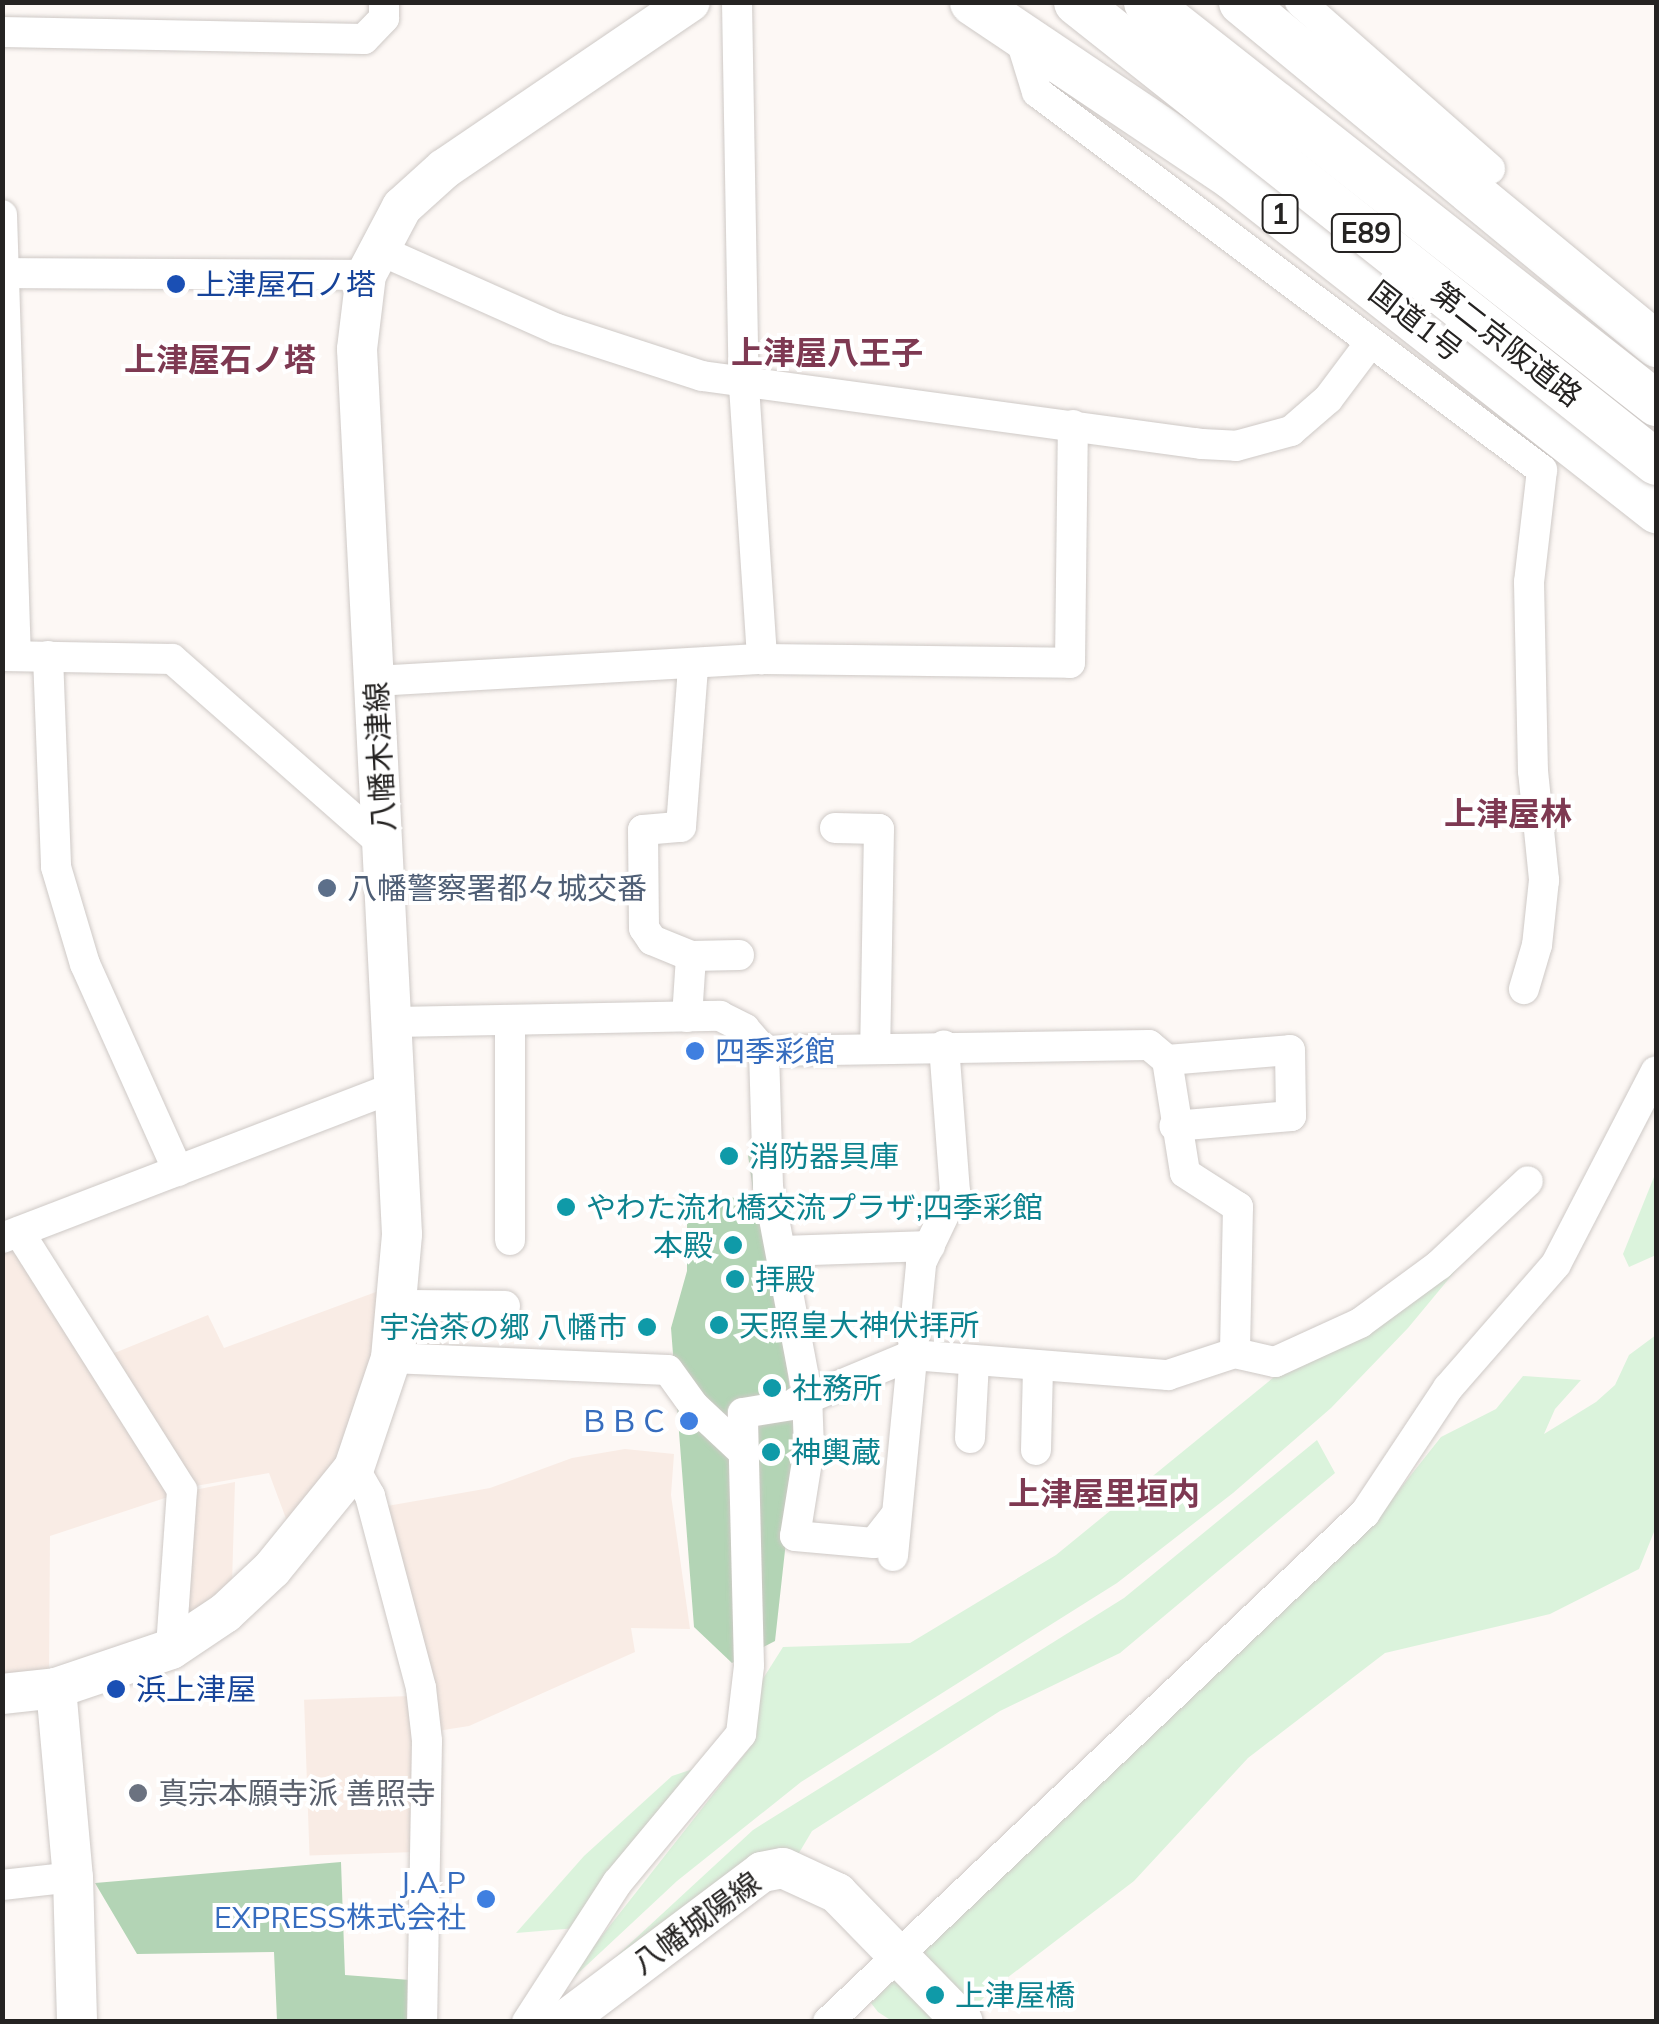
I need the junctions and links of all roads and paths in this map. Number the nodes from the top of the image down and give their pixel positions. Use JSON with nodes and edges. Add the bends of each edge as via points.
{"nodes":[{"id":1,"x":384,"y":2,"type":"edge"},
{"id":2,"x":690,"y":2,"type":"edge"},
{"id":3,"x":736,"y":2,"type":"edge"},
{"id":4,"x":972,"y":2,"type":"edge"},
{"id":5,"x":1076,"y":2,"type":"edge"},
{"id":6,"x":1146,"y":2,"type":"edge"},
{"id":7,"x":1166,"y":2,"type":"edge"},
{"id":8,"x":1241,"y":2,"type":"edge"},
{"id":9,"x":1300,"y":2,"type":"edge"},
{"id":10,"x":1020,"y":18,"type":"edge"},
{"id":11,"x":2,"y":32,"type":"edge"},
{"id":12,"x":1490,"y":169,"type":"dead end"},
{"id":13,"x":2,"y":215,"type":"edge"},
{"id":14,"x":1423,"y":220,"type":"junction"},
{"id":15,"x":1363,"y":230,"type":"junction"},
{"id":16,"x":372,"y":262,"type":"junction"},
{"id":17,"x":5,"y":273,"type":"edge"},
{"id":18,"x":1370,"y":343,"type":"junction"},
{"id":19,"x":1656,"y":344,"type":"edge"},
{"id":20,"x":744,"y":386,"type":"junction"},
{"id":21,"x":1656,"y":403,"type":"edge"},
{"id":22,"x":1073,"y":425,"type":"junction"},
{"id":23,"x":1656,"y":462,"type":"edge"},
{"id":24,"x":1656,"y":510,"type":"edge"},
{"id":25,"x":9,"y":656,"type":"edge"},
{"id":26,"x":48,"y":656,"type":"junction"},
{"id":27,"x":762,"y":658,"type":"junction"},
{"id":28,"x":693,"y":666,"type":"junction"},
{"id":29,"x":375,"y":681,"type":"junction"},
{"id":30,"x":835,"y":828,"type":"dead end"},
{"id":31,"x":385,"y":846,"type":"junction"},
{"id":32,"x":739,"y":955,"type":"dead end"},
{"id":33,"x":692,"y":956,"type":"junction"},
{"id":34,"x":1524,"y":990,"type":"dead end"},
{"id":35,"x":687,"y":1017,"type":"junction"},
{"id":36,"x":395,"y":1022,"type":"junction"},
{"id":37,"x":510,"y":1023,"type":"junction"},
{"id":38,"x":944,"y":1045,"type":"junction"},
{"id":39,"x":874,"y":1048,"type":"junction"},
{"id":40,"x":764,"y":1051,"type":"junction"},
{"id":41,"x":1168,"y":1060,"type":"junction"},
{"id":42,"x":1656,"y":1071,"type":"edge"},
{"id":43,"x":397,"y":1086,"type":"junction"},
{"id":44,"x":1174,"y":1126,"type":"junction"},
{"id":45,"x":178,"y":1170,"type":"junction"},
{"id":46,"x":1528,"y":1181,"type":"dead end"},
{"id":47,"x":11,"y":1235,"type":"edge"},
{"id":48,"x":510,"y":1240,"type":"dead end"},
{"id":49,"x":930,"y":1246,"type":"junction"},
{"id":50,"x":782,"y":1251,"type":"junction"},
{"id":51,"x":398,"y":1305,"type":"junction"},
{"id":52,"x":505,"y":1306,"type":"dead end"},
{"id":53,"x":1234,"y":1353,"type":"junction"},
{"id":54,"x":912,"y":1356,"type":"junction"},
{"id":55,"x":391,"y":1358,"type":"junction"},
{"id":56,"x":974,"y":1362,"type":"junction"},
{"id":57,"x":1038,"y":1368,"type":"junction"},
{"id":58,"x":807,"y":1394,"type":"junction"},
{"id":59,"x":970,"y":1438,"type":"dead end"},
{"id":60,"x":741,"y":1450,"type":"junction"},
{"id":61,"x":1036,"y":1450,"type":"dead end"},
{"id":62,"x":354,"y":1468,"type":"junction"},
{"id":63,"x":896,"y":1515,"type":"junction"},
{"id":64,"x":893,"y":1556,"type":"dead end"},
{"id":65,"x":171,"y":1649,"type":"junction"},
{"id":66,"x":56,"y":1688,"type":"junction"},
{"id":67,"x":2,"y":1694,"type":"edge"},
{"id":68,"x":73,"y":1877,"type":"junction"},
{"id":69,"x":2,"y":1886,"type":"edge"},
{"id":70,"x":901,"y":1961,"type":"junction"},
{"id":71,"x":77,"y":2022,"type":"edge"},
{"id":72,"x":422,"y":2022,"type":"edge"},
{"id":73,"x":527,"y":2022,"type":"edge"},
{"id":74,"x":563,"y":2022,"type":"edge"},
{"id":75,"x":828,"y":2022,"type":"edge"},
{"id":76,"x":963,"y":2022,"type":"edge"}],
"edges":[{"from":1,"to":11,"type":"street","via":[[384,18],[364,39]]},
{"from":2,"to":16,"type":"main road","name":"八幡木津線","via":[[444,169],[402,206]]},
{"from":3,"to":20,"type":"street"},
{"from":4,"to":10,"type":"highway","name":"国道1号","number":"1"},
{"from":5,"to":15,"type":"highway","name":"第二京阪道路","number":"E89","bridge":true},
{"from":6,"to":14,"type":"highway","name":"第二京阪道路","number":"E89","bridge":true},
{"from":7,"to":14,"type":"highway","bridge":true},
{"from":8,"to":19,"type":"highway"},
{"from":9,"to":12,"type":"street"},
{"from":10,"to":15,"type":"highway","bridge":true},
{"from":10,"to":18,"type":"street","via":[[1037,92]]},
{"from":10,"to":24,"type":"highway","name":"国道1号","number":"1"},
{"from":13,"to":17,"type":"street"},
{"from":14,"to":21,"type":"highway","name":"第二京阪道路","number":"E89","bridge":true},
{"from":15,"to":23,"type":"highway","name":"第二京阪道路","number":"E89","bridge":true},
{"from":16,"to":17,"type":"street"},
{"from":16,"to":20,"type":"street","via":[[557,329]]},
{"from":16,"to":29,"type":"main road","name":"八幡木津線","via":[[358,349]]},
{"from":17,"to":25,"type":"street"},
{"from":18,"to":22,"type":"street","via":[[1311,416],[1266,440],[1202,444]]},
{"from":18,"to":34,"type":"street","via":[[1542,470],[1529,582],[1533,771],[1544,880]]},
{"from":20,"to":22,"type":"street"},
{"from":20,"to":27,"type":"street"},
{"from":22,"to":27,"type":"street","via":[[1070,663]]},
{"from":25,"to":26,"type":"street"},
{"from":26,"to":31,"type":"street","via":[[172,659]]},
{"from":26,"to":45,"type":"street","via":[[56,867],[85,964]]},
{"from":27,"to":28,"type":"street"},
{"from":28,"to":29,"type":"street"},
{"from":28,"to":33,"type":"street","via":[[681,826],[644,830],[644,928],[652,940]]},
{"from":29,"to":31,"type":"main road","name":"八幡木津線"},
{"from":30,"to":39,"type":"street","via":[[879,829]]},
{"from":31,"to":36,"type":"main road","name":"八幡木津線"},
{"from":32,"to":33,"type":"street"},
{"from":33,"to":35,"type":"street"},
{"from":35,"to":37,"type":"street"},
{"from":35,"to":40,"type":"street","via":[[720,1016],[745,1029]]},
{"from":36,"to":37,"type":"street"},
{"from":36,"to":43,"type":"main road","name":"八幡木津線"},
{"from":37,"to":48,"type":"street"},
{"from":38,"to":39,"type":"street"},
{"from":38,"to":41,"type":"street","via":[[1150,1044]]},
{"from":38,"to":49,"type":"street","via":[[955,1192]]},
{"from":39,"to":40,"type":"street"},
{"from":40,"to":50,"type":"street","via":[[764,1140]]},
{"from":41,"to":44,"type":"street"},
{"from":41,"to":44,"type":"street","via":[[1290,1050],[1290,1116]]},
{"from":42,"to":70,"type":"street","via":[[1556,1264],[1448,1388],[1365,1514]]},
{"from":43,"to":45,"type":"street"},
{"from":43,"to":51,"type":"main road","name":"八幡木津線"},
{"from":44,"to":53,"type":"street","via":[[1185,1173],[1238,1207]]},
{"from":45,"to":47,"type":"street"},
{"from":46,"to":53,"type":"street","via":[[1438,1265],[1360,1323],[1276,1362]]},
{"from":47,"to":65,"type":"street","via":[[182,1490]]},
{"from":49,"to":50,"type":"street"},
{"from":49,"to":54,"type":"street","via":[[918,1285]]},
{"from":50,"to":58,"type":"street"},
{"from":51,"to":52,"type":"street"},
{"from":51,"to":55,"type":"main road","name":"八幡木津線"},
{"from":53,"to":57,"type":"street","via":[[1168,1375]]},
{"from":54,"to":56,"type":"street"},
{"from":54,"to":58,"type":"street"},
{"from":54,"to":63,"type":"street"},
{"from":55,"to":60,"type":"street","via":[[668,1370],[694,1406]]},
{"from":55,"to":62,"type":"main road","name":"八幡木津線"},
{"from":56,"to":57,"type":"street"},
{"from":56,"to":59,"type":"street"},
{"from":57,"to":61,"type":"street"},
{"from":58,"to":60,"type":"street","via":[[792,1405],[743,1413]]},
{"from":58,"to":63,"type":"street","via":[[809,1449],[794,1536],[874,1542]]},
{"from":60,"to":73,"type":"street","via":[[748,1666],[741,1734],[617,1883]]},
{"from":62,"to":65,"type":"main road","name":"八幡木津線","via":[[272,1570]]},
{"from":62,"to":72,"type":"street","via":[[370,1496],[421,1688],[427,1741]]},
{"from":63,"to":64,"type":"street"},
{"from":65,"to":66,"type":"main road","name":"八幡木津線"},
{"from":66,"to":67,"type":"main road","name":"八幡木津線"},
{"from":66,"to":68,"type":"main road"},
{"from":68,"to":69,"type":"street"},
{"from":68,"to":71,"type":"main road"},
{"from":70,"to":74,"type":"main road","name":"八幡城陽線","via":[[837,1893],[808,1874],[762,1872]]},
{"from":70,"to":75,"type":"street"},
{"from":70,"to":76,"type":"main road","name":"八幡城陽線"}]}
